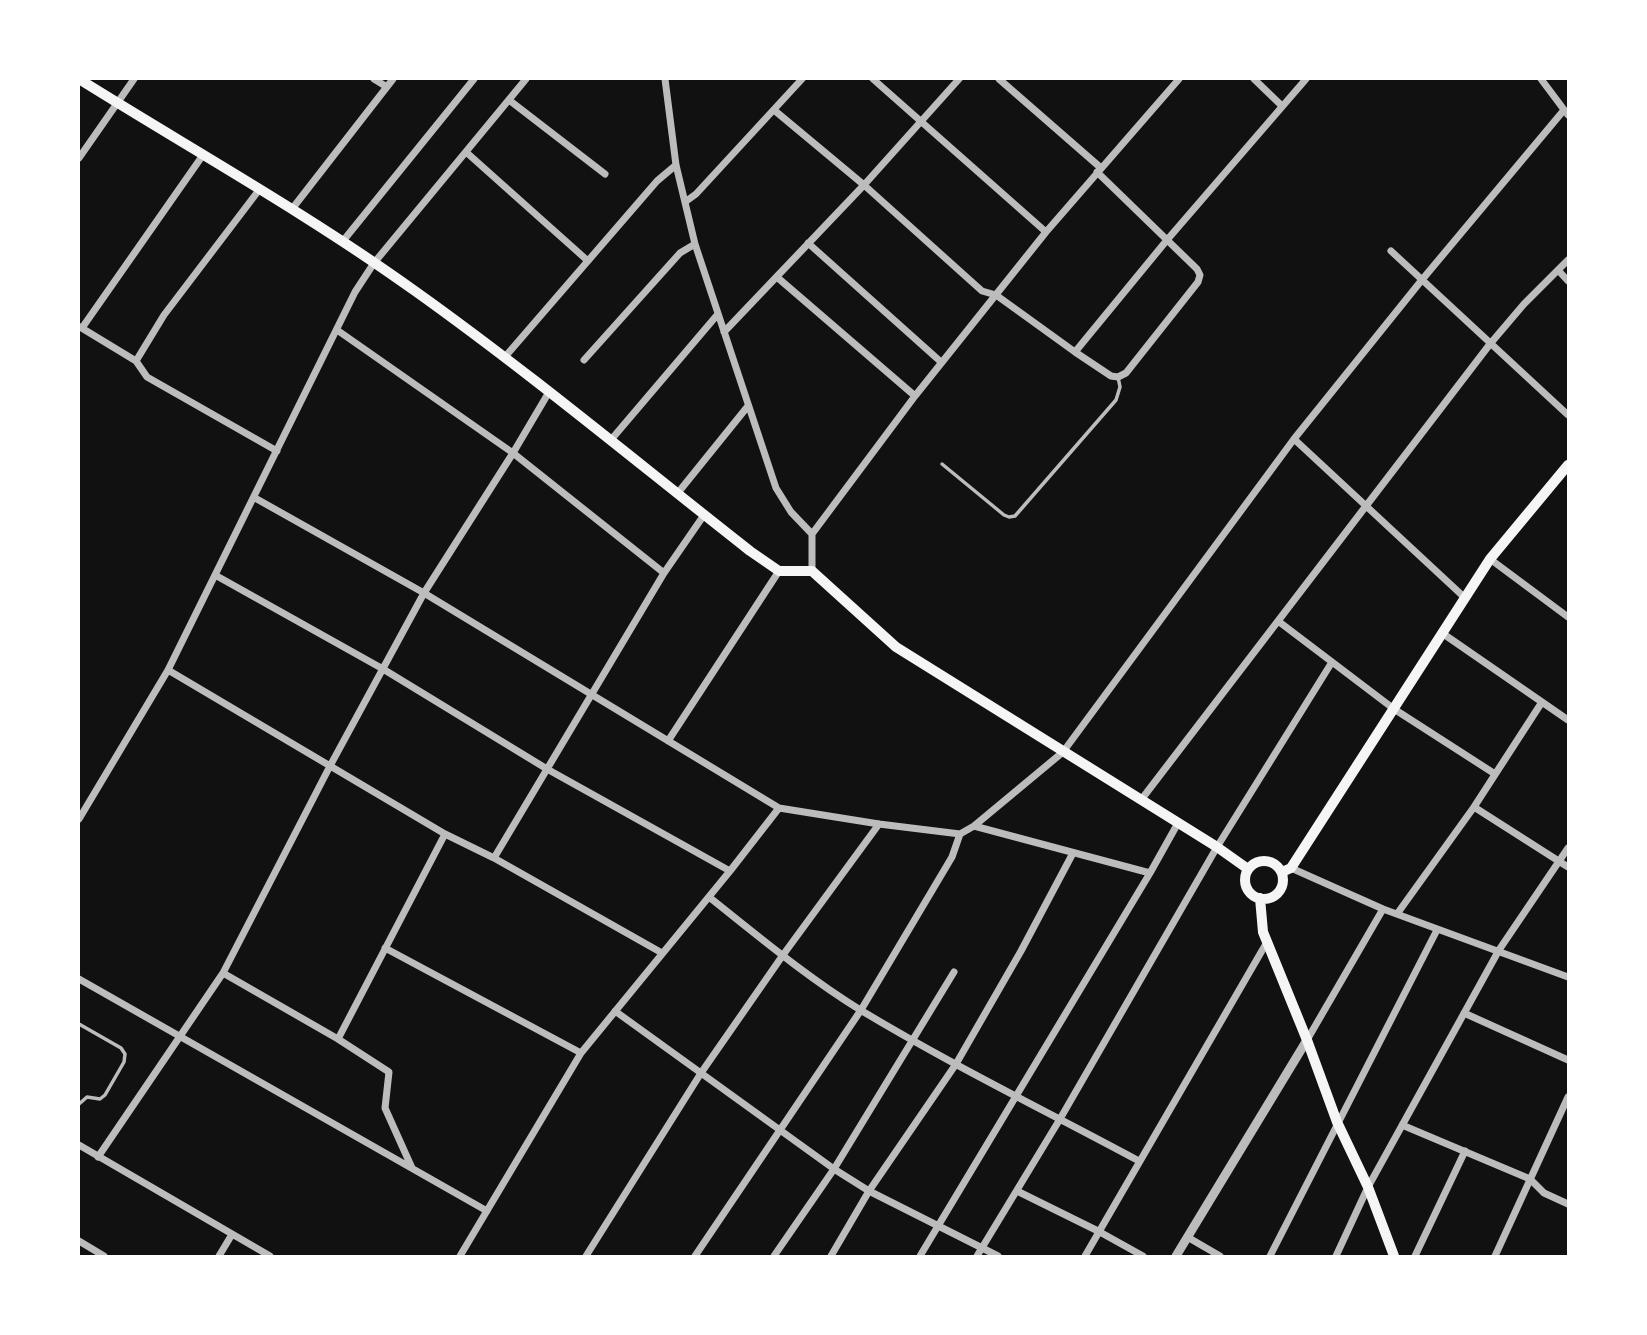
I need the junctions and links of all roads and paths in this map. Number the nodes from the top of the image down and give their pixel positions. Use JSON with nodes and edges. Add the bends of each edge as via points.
{"nodes":[{"id":1,"x":79,"y":79,"type":"edge"},
{"id":2,"x":134,"y":79,"type":"edge"},
{"id":3,"x":374,"y":79,"type":"edge"},
{"id":4,"x":393,"y":79,"type":"edge"},
{"id":5,"x":474,"y":79,"type":"edge"},
{"id":6,"x":526,"y":79,"type":"edge"},
{"id":7,"x":665,"y":79,"type":"edge"},
{"id":8,"x":802,"y":79,"type":"edge"},
{"id":9,"x":873,"y":79,"type":"edge"},
{"id":10,"x":958,"y":79,"type":"edge"},
{"id":11,"x":999,"y":79,"type":"edge"},
{"id":12,"x":1179,"y":79,"type":"edge"},
{"id":13,"x":1254,"y":79,"type":"edge"},
{"id":14,"x":1306,"y":79,"type":"edge"},
{"id":15,"x":1541,"y":79,"type":"edge"},
{"id":16,"x":387,"y":88,"type":"junction"},
{"id":17,"x":509,"y":100,"type":"junction"},
{"id":18,"x":118,"y":103,"type":"junction"},
{"id":19,"x":1282,"y":106,"type":"junction"},
{"id":20,"x":774,"y":110,"type":"junction"},
{"id":21,"x":1566,"y":113,"type":"edge"},
{"id":22,"x":922,"y":121,"type":"junction"},
{"id":23,"x":466,"y":152,"type":"junction"},
{"id":24,"x":204,"y":155,"type":"junction"},
{"id":25,"x":79,"y":158,"type":"edge"},
{"id":26,"x":676,"y":165,"type":"junction"},
{"id":27,"x":1099,"y":170,"type":"junction"},
{"id":28,"x":605,"y":174,"type":"dead end"},
{"id":29,"x":864,"y":186,"type":"junction"},
{"id":30,"x":259,"y":190,"type":"junction"},
{"id":31,"x":685,"y":202,"type":"junction"},
{"id":32,"x":292,"y":209,"type":"junction"},
{"id":33,"x":1046,"y":232,"type":"junction"},
{"id":34,"x":1167,"y":240,"type":"junction"},
{"id":35,"x":343,"y":241,"type":"junction"},
{"id":36,"x":808,"y":243,"type":"junction"},
{"id":37,"x":695,"y":244,"type":"junction"},
{"id":38,"x":1391,"y":251,"type":"dead end"},
{"id":39,"x":1568,"y":260,"type":"edge"},
{"id":40,"x":588,"y":261,"type":"junction"},
{"id":41,"x":374,"y":262,"type":"junction"},
{"id":42,"x":1558,"y":270,"type":"junction"},
{"id":43,"x":778,"y":278,"type":"junction"},
{"id":44,"x":1421,"y":281,"type":"junction"},
{"id":45,"x":1568,"y":281,"type":"edge"},
{"id":46,"x":996,"y":295,"type":"junction"},
{"id":47,"x":719,"y":314,"type":"junction"},
{"id":48,"x":81,"y":327,"type":"edge"},
{"id":49,"x":337,"y":330,"type":"junction"},
{"id":50,"x":724,"y":332,"type":"junction"},
{"id":51,"x":1490,"y":344,"type":"junction"},
{"id":52,"x":1075,"y":352,"type":"junction"},
{"id":53,"x":504,"y":358,"type":"junction"},
{"id":54,"x":584,"y":360,"type":"dead end"},
{"id":55,"x":136,"y":361,"type":"junction"},
{"id":56,"x":942,"y":362,"type":"junction"},
{"id":57,"x":1118,"y":377,"type":"junction"},
{"id":58,"x":548,"y":392,"type":"junction"},
{"id":59,"x":915,"y":396,"type":"junction"},
{"id":60,"x":748,"y":406,"type":"junction"},
{"id":61,"x":1568,"y":415,"type":"edge"},
{"id":62,"x":1294,"y":439,"type":"junction"},
{"id":63,"x":610,"y":441,"type":"junction"},
{"id":64,"x":277,"y":450,"type":"junction"},
{"id":65,"x":513,"y":453,"type":"junction"},
{"id":66,"x":942,"y":464,"type":"dead end"},
{"id":67,"x":1568,"y":465,"type":"edge"},
{"id":68,"x":677,"y":494,"type":"junction"},
{"id":69,"x":255,"y":498,"type":"junction"},
{"id":70,"x":1366,"y":506,"type":"junction"},
{"id":71,"x":704,"y":515,"type":"junction"},
{"id":72,"x":812,"y":534,"type":"junction"},
{"id":73,"x":1490,"y":559,"type":"junction"},
{"id":74,"x":779,"y":571,"type":"junction"},
{"id":75,"x":812,"y":571,"type":"junction"},
{"id":76,"x":664,"y":573,"type":"junction"},
{"id":77,"x":215,"y":575,"type":"junction"},
{"id":78,"x":424,"y":593,"type":"junction"},
{"id":79,"x":1464,"y":597,"type":"junction"},
{"id":80,"x":1568,"y":617,"type":"edge"},
{"id":81,"x":1278,"y":621,"type":"junction"},
{"id":82,"x":1442,"y":633,"type":"junction"},
{"id":83,"x":1332,"y":662,"type":"junction"},
{"id":84,"x":383,"y":669,"type":"junction"},
{"id":85,"x":168,"y":670,"type":"junction"},
{"id":86,"x":591,"y":695,"type":"junction"},
{"id":87,"x":1542,"y":702,"type":"junction"},
{"id":88,"x":1394,"y":709,"type":"junction"},
{"id":89,"x":1568,"y":720,"type":"edge"},
{"id":90,"x":668,"y":741,"type":"junction"},
{"id":91,"x":1063,"y":752,"type":"junction"},
{"id":92,"x":330,"y":766,"type":"junction"},
{"id":93,"x":547,"y":769,"type":"junction"},
{"id":94,"x":1495,"y":775,"type":"junction"},
{"id":95,"x":1141,"y":800,"type":"junction"},
{"id":96,"x":1474,"y":807,"type":"junction"},
{"id":97,"x":779,"y":808,"type":"junction"},
{"id":98,"x":79,"y":819,"type":"edge"},
{"id":99,"x":1178,"y":823,"type":"junction"},
{"id":100,"x":879,"y":824,"type":"junction"},
{"id":101,"x":975,"y":826,"type":"junction"},
{"id":102,"x":445,"y":834,"type":"junction"},
{"id":103,"x":960,"y":834,"type":"junction"},
{"id":104,"x":1217,"y":847,"type":"junction"},
{"id":105,"x":1568,"y":848,"type":"edge"},
{"id":106,"x":1073,"y":853,"type":"junction"},
{"id":107,"x":494,"y":858,"type":"junction"},
{"id":108,"x":1559,"y":862,"type":"junction"},
{"id":109,"x":1568,"y":867,"type":"edge"},
{"id":110,"x":1248,"y":869,"type":"junction"},
{"id":111,"x":1286,"y":870,"type":"junction"},
{"id":112,"x":730,"y":871,"type":"junction"},
{"id":113,"x":1150,"y":873,"type":"junction"},
{"id":114,"x":709,"y":897,"type":"junction"},
{"id":115,"x":1260,"y":898,"type":"junction"},
{"id":116,"x":1383,"y":909,"type":"junction"},
{"id":117,"x":1397,"y":914,"type":"junction"},
{"id":118,"x":1437,"y":930,"type":"junction"},
{"id":119,"x":1267,"y":942,"type":"junction"},
{"id":120,"x":385,"y":948,"type":"junction"},
{"id":121,"x":1499,"y":950,"type":"junction"},
{"id":122,"x":662,"y":953,"type":"junction"},
{"id":123,"x":783,"y":955,"type":"junction"},
{"id":124,"x":954,"y":972,"type":"dead end"},
{"id":125,"x":223,"y":973,"type":"junction"},
{"id":126,"x":1568,"y":977,"type":"edge"},
{"id":127,"x":79,"y":979,"type":"edge"},
{"id":128,"x":861,"y":1010,"type":"junction"},
{"id":129,"x":615,"y":1011,"type":"junction"},
{"id":130,"x":1464,"y":1013,"type":"junction"},
{"id":131,"x":79,"y":1024,"type":"edge"},
{"id":132,"x":181,"y":1036,"type":"junction"},
{"id":133,"x":338,"y":1039,"type":"junction"},
{"id":134,"x":914,"y":1040,"type":"junction"},
{"id":135,"x":1307,"y":1040,"type":"junction"},
{"id":136,"x":581,"y":1053,"type":"junction"},
{"id":137,"x":1568,"y":1060,"type":"edge"},
{"id":138,"x":956,"y":1064,"type":"junction"},
{"id":139,"x":701,"y":1073,"type":"junction"},
{"id":140,"x":1016,"y":1096,"type":"junction"},
{"id":141,"x":1568,"y":1097,"type":"edge"},
{"id":142,"x":79,"y":1104,"type":"edge"},
{"id":143,"x":1060,"y":1119,"type":"junction"},
{"id":144,"x":1337,"y":1122,"type":"junction"},
{"id":145,"x":1402,"y":1125,"type":"junction"},
{"id":146,"x":781,"y":1130,"type":"junction"},
{"id":147,"x":79,"y":1145,"type":"edge"},
{"id":148,"x":1465,"y":1151,"type":"junction"},
{"id":149,"x":98,"y":1157,"type":"junction"},
{"id":150,"x":1139,"y":1161,"type":"junction"},
{"id":151,"x":834,"y":1169,"type":"junction"},
{"id":152,"x":413,"y":1170,"type":"junction"},
{"id":153,"x":1530,"y":1179,"type":"junction"},
{"id":154,"x":1368,"y":1186,"type":"junction"},
{"id":155,"x":869,"y":1191,"type":"junction"},
{"id":156,"x":1017,"y":1191,"type":"junction"},
{"id":157,"x":1568,"y":1204,"type":"edge"},
{"id":158,"x":486,"y":1211,"type":"junction"},
{"id":159,"x":939,"y":1226,"type":"junction"},
{"id":160,"x":1098,"y":1231,"type":"junction"},
{"id":161,"x":231,"y":1236,"type":"junction"},
{"id":162,"x":1189,"y":1238,"type":"junction"},
{"id":163,"x":79,"y":1241,"type":"edge"},
{"id":164,"x":982,"y":1248,"type":"junction"},
{"id":165,"x":104,"y":1256,"type":"edge"},
{"id":166,"x":219,"y":1256,"type":"edge"},
{"id":167,"x":270,"y":1256,"type":"edge"},
{"id":168,"x":460,"y":1256,"type":"edge"},
{"id":169,"x":586,"y":1256,"type":"edge"},
{"id":170,"x":695,"y":1256,"type":"edge"},
{"id":171,"x":774,"y":1256,"type":"edge"},
{"id":172,"x":831,"y":1256,"type":"edge"},
{"id":173,"x":920,"y":1256,"type":"edge"},
{"id":174,"x":977,"y":1256,"type":"edge"},
{"id":175,"x":998,"y":1256,"type":"edge"},
{"id":176,"x":1085,"y":1256,"type":"edge"},
{"id":177,"x":1143,"y":1256,"type":"edge"},
{"id":178,"x":1176,"y":1256,"type":"edge"},
{"id":179,"x":1220,"y":1256,"type":"edge"},
{"id":180,"x":1270,"y":1256,"type":"edge"},
{"id":181,"x":1336,"y":1256,"type":"edge"},
{"id":182,"x":1394,"y":1256,"type":"edge"},
{"id":183,"x":1415,"y":1256,"type":"edge"},
{"id":184,"x":1495,"y":1256,"type":"edge"}],
"edges":[{"from":1,"to":18,"type":"main road"},
{"from":2,"to":18,"type":"street"},
{"from":3,"to":16,"type":"street"},
{"from":4,"to":16,"type":"street"},
{"from":5,"to":35,"type":"street"},
{"from":6,"to":17,"type":"street"},
{"from":7,"to":26,"type":"street"},
{"from":8,"to":20,"type":"street"},
{"from":9,"to":22,"type":"street"},
{"from":10,"to":22,"type":"street"},
{"from":11,"to":27,"type":"street"},
{"from":12,"to":27,"type":"street"},
{"from":13,"to":19,"type":"street"},
{"from":14,"to":19,"type":"street"},
{"from":15,"to":21,"type":"street"},
{"from":16,"to":32,"type":"street"},
{"from":17,"to":23,"type":"street"},
{"from":17,"to":28,"type":"street"},
{"from":18,"to":24,"type":"main road"},
{"from":18,"to":25,"type":"street"},
{"from":19,"to":34,"type":"street"},
{"from":20,"to":29,"type":"street"},
{"from":20,"to":31,"type":"street"},
{"from":21,"to":44,"type":"street"},
{"from":22,"to":29,"type":"street"},
{"from":22,"to":33,"type":"street"},
{"from":23,"to":40,"type":"street"},
{"from":23,"to":41,"type":"street"},
{"from":24,"to":30,"type":"main road"},
{"from":24,"to":48,"type":"street"},
{"from":26,"to":31,"type":"street"},
{"from":26,"to":40,"type":"street"},
{"from":27,"to":33,"type":"street"},
{"from":27,"to":34,"type":"street"},
{"from":29,"to":36,"type":"street"},
{"from":29,"to":46,"type":"street","via":[[982,291]]},
{"from":30,"to":32,"type":"main road"},
{"from":30,"to":55,"type":"street","via":[[164,315]]},
{"from":31,"to":37,"type":"street"},
{"from":32,"to":35,"type":"main road"},
{"from":33,"to":46,"type":"street"},
{"from":34,"to":52,"type":"street"},
{"from":34,"to":57,"type":"street","via":[[1197,269],[1198,282],[1126,373]]},
{"from":35,"to":41,"type":"main road"},
{"from":36,"to":43,"type":"street"},
{"from":36,"to":56,"type":"street"},
{"from":37,"to":47,"type":"street"},
{"from":37,"to":54,"type":"street","via":[[680,253]]},
{"from":38,"to":44,"type":"street"},
{"from":39,"to":42,"type":"street"},
{"from":40,"to":53,"type":"street"},
{"from":41,"to":49,"type":"street"},
{"from":41,"to":53,"type":"main road"},
{"from":42,"to":45,"type":"street"},
{"from":42,"to":51,"type":"street"},
{"from":43,"to":50,"type":"street"},
{"from":43,"to":59,"type":"street"},
{"from":44,"to":51,"type":"street"},
{"from":44,"to":62,"type":"street"},
{"from":46,"to":52,"type":"street"},
{"from":46,"to":56,"type":"street"},
{"from":47,"to":50,"type":"street"},
{"from":47,"to":63,"type":"street"},
{"from":48,"to":55,"type":"street"},
{"from":49,"to":64,"type":"street"},
{"from":49,"to":65,"type":"street"},
{"from":50,"to":60,"type":"street"},
{"from":51,"to":61,"type":"street"},
{"from":51,"to":70,"type":"street"},
{"from":52,"to":57,"type":"street"},
{"from":53,"to":58,"type":"main road"},
{"from":55,"to":64,"type":"street","via":[[147,377]]},
{"from":56,"to":59,"type":"street"},
{"from":57,"to":66,"type":"lane","via":[[1116,400],[1015,516],[1004,514]]},
{"from":58,"to":63,"type":"main road"},
{"from":58,"to":65,"type":"street"},
{"from":59,"to":72,"type":"street"},
{"from":60,"to":68,"type":"street"},
{"from":60,"to":72,"type":"street","via":[[776,488],[790,512]]},
{"from":62,"to":70,"type":"street"},
{"from":62,"to":91,"type":"street"},
{"from":63,"to":68,"type":"main road"},
{"from":64,"to":69,"type":"street"},
{"from":65,"to":76,"type":"street"},
{"from":65,"to":78,"type":"street"},
{"from":67,"to":73,"type":"main road"},
{"from":68,"to":71,"type":"main road"},
{"from":69,"to":77,"type":"street"},
{"from":69,"to":78,"type":"street"},
{"from":70,"to":79,"type":"street"},
{"from":70,"to":81,"type":"street"},
{"from":71,"to":74,"type":"main road"},
{"from":71,"to":76,"type":"street"},
{"from":72,"to":75,"type":"street"},
{"from":73,"to":79,"type":"main road"},
{"from":73,"to":80,"type":"street"},
{"from":74,"to":75,"type":"main road"},
{"from":74,"to":90,"type":"street"},
{"from":75,"to":91,"type":"main road","via":[[896,648]]},
{"from":76,"to":86,"type":"street"},
{"from":77,"to":84,"type":"street"},
{"from":77,"to":85,"type":"street"},
{"from":78,"to":84,"type":"street"},
{"from":78,"to":86,"type":"street"},
{"from":79,"to":82,"type":"main road"},
{"from":81,"to":83,"type":"street"},
{"from":81,"to":95,"type":"street"},
{"from":82,"to":87,"type":"street"},
{"from":82,"to":88,"type":"main road"},
{"from":83,"to":88,"type":"street"},
{"from":83,"to":104,"type":"street"},
{"from":84,"to":92,"type":"street"},
{"from":84,"to":93,"type":"street"},
{"from":85,"to":92,"type":"street"},
{"from":85,"to":98,"type":"street"},
{"from":86,"to":90,"type":"street"},
{"from":86,"to":93,"type":"street"},
{"from":87,"to":89,"type":"street"},
{"from":87,"to":94,"type":"street"},
{"from":88,"to":94,"type":"street"},
{"from":88,"to":111,"type":"main road"},
{"from":90,"to":97,"type":"street"},
{"from":91,"to":95,"type":"main road"},
{"from":91,"to":101,"type":"street"},
{"from":92,"to":102,"type":"street"},
{"from":92,"to":125,"type":"street"},
{"from":93,"to":107,"type":"street"},
{"from":93,"to":112,"type":"street"},
{"from":94,"to":96,"type":"street"},
{"from":95,"to":99,"type":"main road"},
{"from":96,"to":108,"type":"street"},
{"from":96,"to":117,"type":"street"},
{"from":97,"to":100,"type":"street"},
{"from":97,"to":112,"type":"street"},
{"from":99,"to":104,"type":"main road"},
{"from":99,"to":113,"type":"street"},
{"from":100,"to":103,"type":"street"},
{"from":100,"to":123,"type":"street"},
{"from":101,"to":103,"type":"street"},
{"from":101,"to":106,"type":"street"},
{"from":102,"to":107,"type":"street"},
{"from":102,"to":120,"type":"street"},
{"from":103,"to":128,"type":"street","via":[[952,857]]},
{"from":104,"to":110,"type":"main road"},
{"from":104,"to":143,"type":"street"},
{"from":105,"to":108,"type":"street"},
{"from":106,"to":113,"type":"street"},
{"from":106,"to":138,"type":"street"},
{"from":107,"to":122,"type":"street"},
{"from":108,"to":109,"type":"street"},
{"from":108,"to":121,"type":"street"},
{"from":110,"to":111,"type":"main road","via":[[1266,860]]},
{"from":110,"to":115,"type":"main road","via":[[1245,884]]},
{"from":111,"to":115,"type":"main road","via":[[1277,894]]},
{"from":111,"to":116,"type":"street"},
{"from":112,"to":114,"type":"street"},
{"from":113,"to":140,"type":"street"},
{"from":114,"to":122,"type":"street"},
{"from":114,"to":123,"type":"street"},
{"from":115,"to":119,"type":"main road"},
{"from":116,"to":117,"type":"street"},
{"from":116,"to":135,"type":"street"},
{"from":117,"to":118,"type":"street"},
{"from":118,"to":121,"type":"street"},
{"from":118,"to":144,"type":"street"},
{"from":119,"to":135,"type":"main road"},
{"from":119,"to":150,"type":"street"},
{"from":120,"to":133,"type":"street"},
{"from":120,"to":136,"type":"street"},
{"from":121,"to":126,"type":"street"},
{"from":121,"to":130,"type":"street"},
{"from":122,"to":129,"type":"street"},
{"from":123,"to":128,"type":"street"},
{"from":123,"to":139,"type":"street"},
{"from":124,"to":134,"type":"street"},
{"from":125,"to":132,"type":"street"},
{"from":125,"to":133,"type":"street"},
{"from":127,"to":132,"type":"street"},
{"from":128,"to":134,"type":"street"},
{"from":128,"to":146,"type":"street"},
{"from":129,"to":136,"type":"street"},
{"from":129,"to":139,"type":"street"},
{"from":130,"to":137,"type":"street"},
{"from":130,"to":145,"type":"street"},
{"from":131,"to":142,"type":"lane","via":[[125,1054],[105,1095],[87,1097]]},
{"from":132,"to":149,"type":"street"},
{"from":132,"to":152,"type":"street"},
{"from":133,"to":152,"type":"street","via":[[390,1072],[385,1108]]},
{"from":134,"to":138,"type":"street"},
{"from":134,"to":151,"type":"street"},
{"from":135,"to":144,"type":"main road"},
{"from":135,"to":162,"type":"street"},
{"from":136,"to":158,"type":"street"},
{"from":138,"to":140,"type":"street"},
{"from":138,"to":155,"type":"street"},
{"from":139,"to":146,"type":"street"},
{"from":139,"to":169,"type":"street"},
{"from":140,"to":143,"type":"street"},
{"from":140,"to":159,"type":"street"},
{"from":141,"to":153,"type":"street"},
{"from":143,"to":150,"type":"street"},
{"from":143,"to":156,"type":"street"},
{"from":144,"to":154,"type":"main road"},
{"from":144,"to":180,"type":"street"},
{"from":145,"to":148,"type":"street"},
{"from":145,"to":154,"type":"street"},
{"from":146,"to":151,"type":"street"},
{"from":146,"to":170,"type":"street"},
{"from":147,"to":149,"type":"street"},
{"from":148,"to":153,"type":"street"},
{"from":148,"to":183,"type":"street"},
{"from":149,"to":161,"type":"street"},
{"from":150,"to":160,"type":"street"},
{"from":151,"to":155,"type":"street"},
{"from":151,"to":171,"type":"street"},
{"from":152,"to":158,"type":"street"},
{"from":153,"to":157,"type":"street","via":[[1544,1193]]},
{"from":153,"to":184,"type":"street"},
{"from":154,"to":181,"type":"street"},
{"from":154,"to":182,"type":"main road"},
{"from":155,"to":159,"type":"street"},
{"from":155,"to":172,"type":"street"},
{"from":156,"to":160,"type":"street"},
{"from":156,"to":164,"type":"street"},
{"from":158,"to":168,"type":"street"},
{"from":159,"to":164,"type":"street"},
{"from":159,"to":173,"type":"street"},
{"from":160,"to":176,"type":"street"},
{"from":160,"to":177,"type":"street"},
{"from":161,"to":166,"type":"street"},
{"from":161,"to":167,"type":"street"},
{"from":162,"to":178,"type":"street"},
{"from":162,"to":179,"type":"street"},
{"from":163,"to":165,"type":"street"},
{"from":164,"to":174,"type":"street"},
{"from":164,"to":175,"type":"street"}]}
